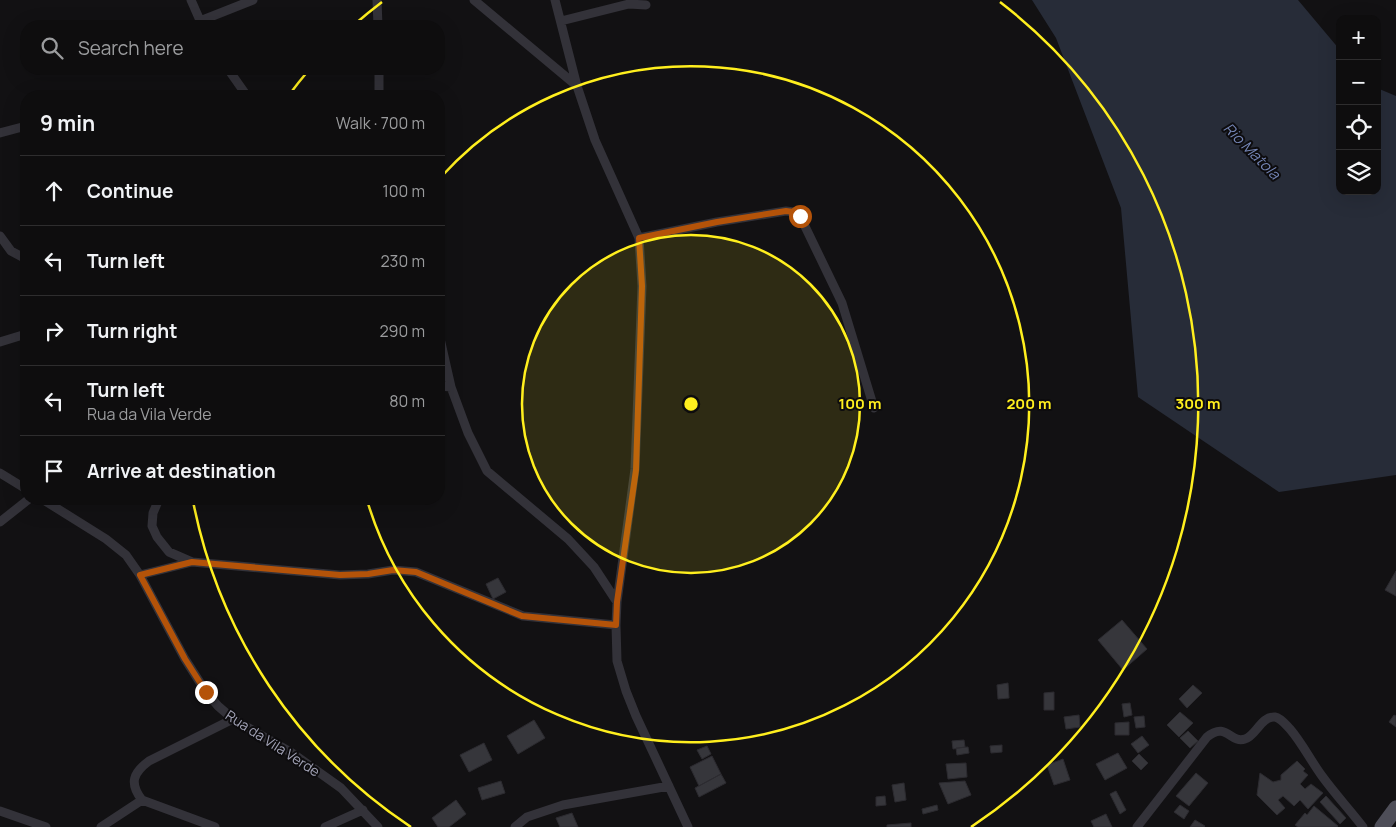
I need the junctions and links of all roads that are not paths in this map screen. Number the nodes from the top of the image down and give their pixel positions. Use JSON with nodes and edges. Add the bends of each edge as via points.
{"nodes":[{"id":1,"x":191,"y":0,"type":"edge"},
{"id":2,"x":253,"y":0,"type":"edge"},
{"id":3,"x":377,"y":0,"type":"edge"},
{"id":4,"x":474,"y":0,"type":"edge"},
{"id":5,"x":555,"y":0,"type":"edge"},
{"id":6,"x":646,"y":5,"type":"dead end"},
{"id":7,"x":200,"y":20,"type":"edge"},
{"id":8,"x":210,"y":20,"type":"edge"},
{"id":9,"x":378,"y":20,"type":"edge"},
{"id":10,"x":561,"y":21,"type":"junction"},
{"id":11,"x":232,"y":75,"type":"edge"},
{"id":12,"x":380,"y":75,"type":"edge"},
{"id":13,"x":577,"y":86,"type":"junction"},
{"id":14,"x":243,"y":90,"type":"edge"},
{"id":15,"x":380,"y":90,"type":"edge"},
{"id":16,"x":20,"y":128,"type":"edge"},
{"id":17,"x":0,"y":133,"type":"edge"},
{"id":18,"x":0,"y":236,"type":"edge"},
{"id":19,"x":639,"y":238,"type":"junction"},
{"id":20,"x":20,"y":256,"type":"edge"},
{"id":21,"x":20,"y":336,"type":"edge"},
{"id":22,"x":0,"y":342,"type":"edge"},
{"id":23,"x":445,"y":362,"type":"edge"},
{"id":24,"x":445,"y":386,"type":"edge"},
{"id":25,"x":450,"y":386,"type":"junction"},
{"id":26,"x":874,"y":408,"type":"dead end"},
{"id":27,"x":0,"y":473,"type":"edge"},
{"id":28,"x":20,"y":485,"type":"edge"},
{"id":29,"x":21,"y":505,"type":"edge"},
{"id":30,"x":52,"y":505,"type":"edge"},
{"id":31,"x":156,"y":505,"type":"edge"},
{"id":32,"x":0,"y":522,"type":"edge"},
{"id":33,"x":192,"y":562,"type":"junction"},
{"id":34,"x":140,"y":575,"type":"junction"},
{"id":35,"x":617,"y":602,"type":"junction"},
{"id":36,"x":616,"y":625,"type":"junction"},
{"id":37,"x":233,"y":718,"type":"junction"},
{"id":38,"x":669,"y":786,"type":"junction"},
{"id":39,"x":142,"y":800,"type":"junction"},
{"id":40,"x":1396,"y":808,"type":"edge"},
{"id":41,"x":363,"y":810,"type":"junction"},
{"id":42,"x":0,"y":811,"type":"edge"},
{"id":43,"x":46,"y":827,"type":"edge"},
{"id":44,"x":101,"y":827,"type":"edge"},
{"id":45,"x":215,"y":827,"type":"edge"},
{"id":46,"x":325,"y":827,"type":"edge"},
{"id":47,"x":378,"y":827,"type":"edge"},
{"id":48,"x":515,"y":827,"type":"edge"},
{"id":49,"x":688,"y":827,"type":"edge"},
{"id":50,"x":1137,"y":827,"type":"edge"},
{"id":51,"x":1363,"y":827,"type":"edge"},
{"id":52,"x":1382,"y":827,"type":"edge"}],
"edges":[{"from":1,"to":7,"type":"street"},
{"from":2,"to":8,"type":"street"},
{"from":3,"to":9,"type":"street"},
{"from":4,"to":13,"type":"street"},
{"from":5,"to":10,"type":"street"},
{"from":6,"to":10,"type":"street","via":[[629,4]]},
{"from":10,"to":13,"type":"street"},
{"from":11,"to":14,"type":"street"},
{"from":12,"to":15,"type":"street"},
{"from":13,"to":19,"type":"street","via":[[596,140]]},
{"from":16,"to":17,"type":"street"},
{"from":18,"to":20,"type":"street","via":[[11,251]]},
{"from":19,"to":26,"type":"street","via":[[786,211],[800,216],[842,303]]},
{"from":19,"to":35,"type":"street","via":[[642,286],[636,470]]},
{"from":21,"to":22,"type":"street"},
{"from":23,"to":25,"type":"street"},
{"from":24,"to":25,"type":"street"},
{"from":25,"to":35,"type":"street","via":[[487,471],[568,539],[594,567]]},
{"from":27,"to":28,"type":"street"},
{"from":29,"to":32,"type":"street"},
{"from":30,"to":34,"type":"street","name":"Rua da Vila Verde","via":[[106,539],[126,555]]},
{"from":31,"to":33,"type":"street","via":[[152,526],[157,537],[169,552]]},
{"from":33,"to":34,"type":"street"},
{"from":33,"to":36,"type":"street","via":[[340,575],[393,570],[416,572],[522,616]]},
{"from":34,"to":37,"type":"street","name":"Rua da Vila Verde","via":[[195,675],[218,706]]},
{"from":35,"to":36,"type":"street"},
{"from":36,"to":38,"type":"street","via":[[617,662],[626,691]]},
{"from":37,"to":39,"type":"street","via":[[138,769],[135,791]]},
{"from":37,"to":41,"type":"street","name":"Rua da Vila Verde","via":[[311,766],[341,788]]},
{"from":38,"to":48,"type":"street","via":[[563,805],[527,817]]},
{"from":38,"to":49,"type":"street"},
{"from":39,"to":44,"type":"street"},
{"from":39,"to":45,"type":"street"},
{"from":40,"to":52,"type":"main road"},
{"from":41,"to":46,"type":"street"},
{"from":41,"to":47,"type":"street","name":"Rua da Vila Verde"},
{"from":42,"to":43,"type":"street"},
{"from":50,"to":51,"type":"street","via":[[1213,732],[1218,730],[1239,740],[1246,739],[1267,719],[1275,717],[1290,728],[1323,777]]}]}
